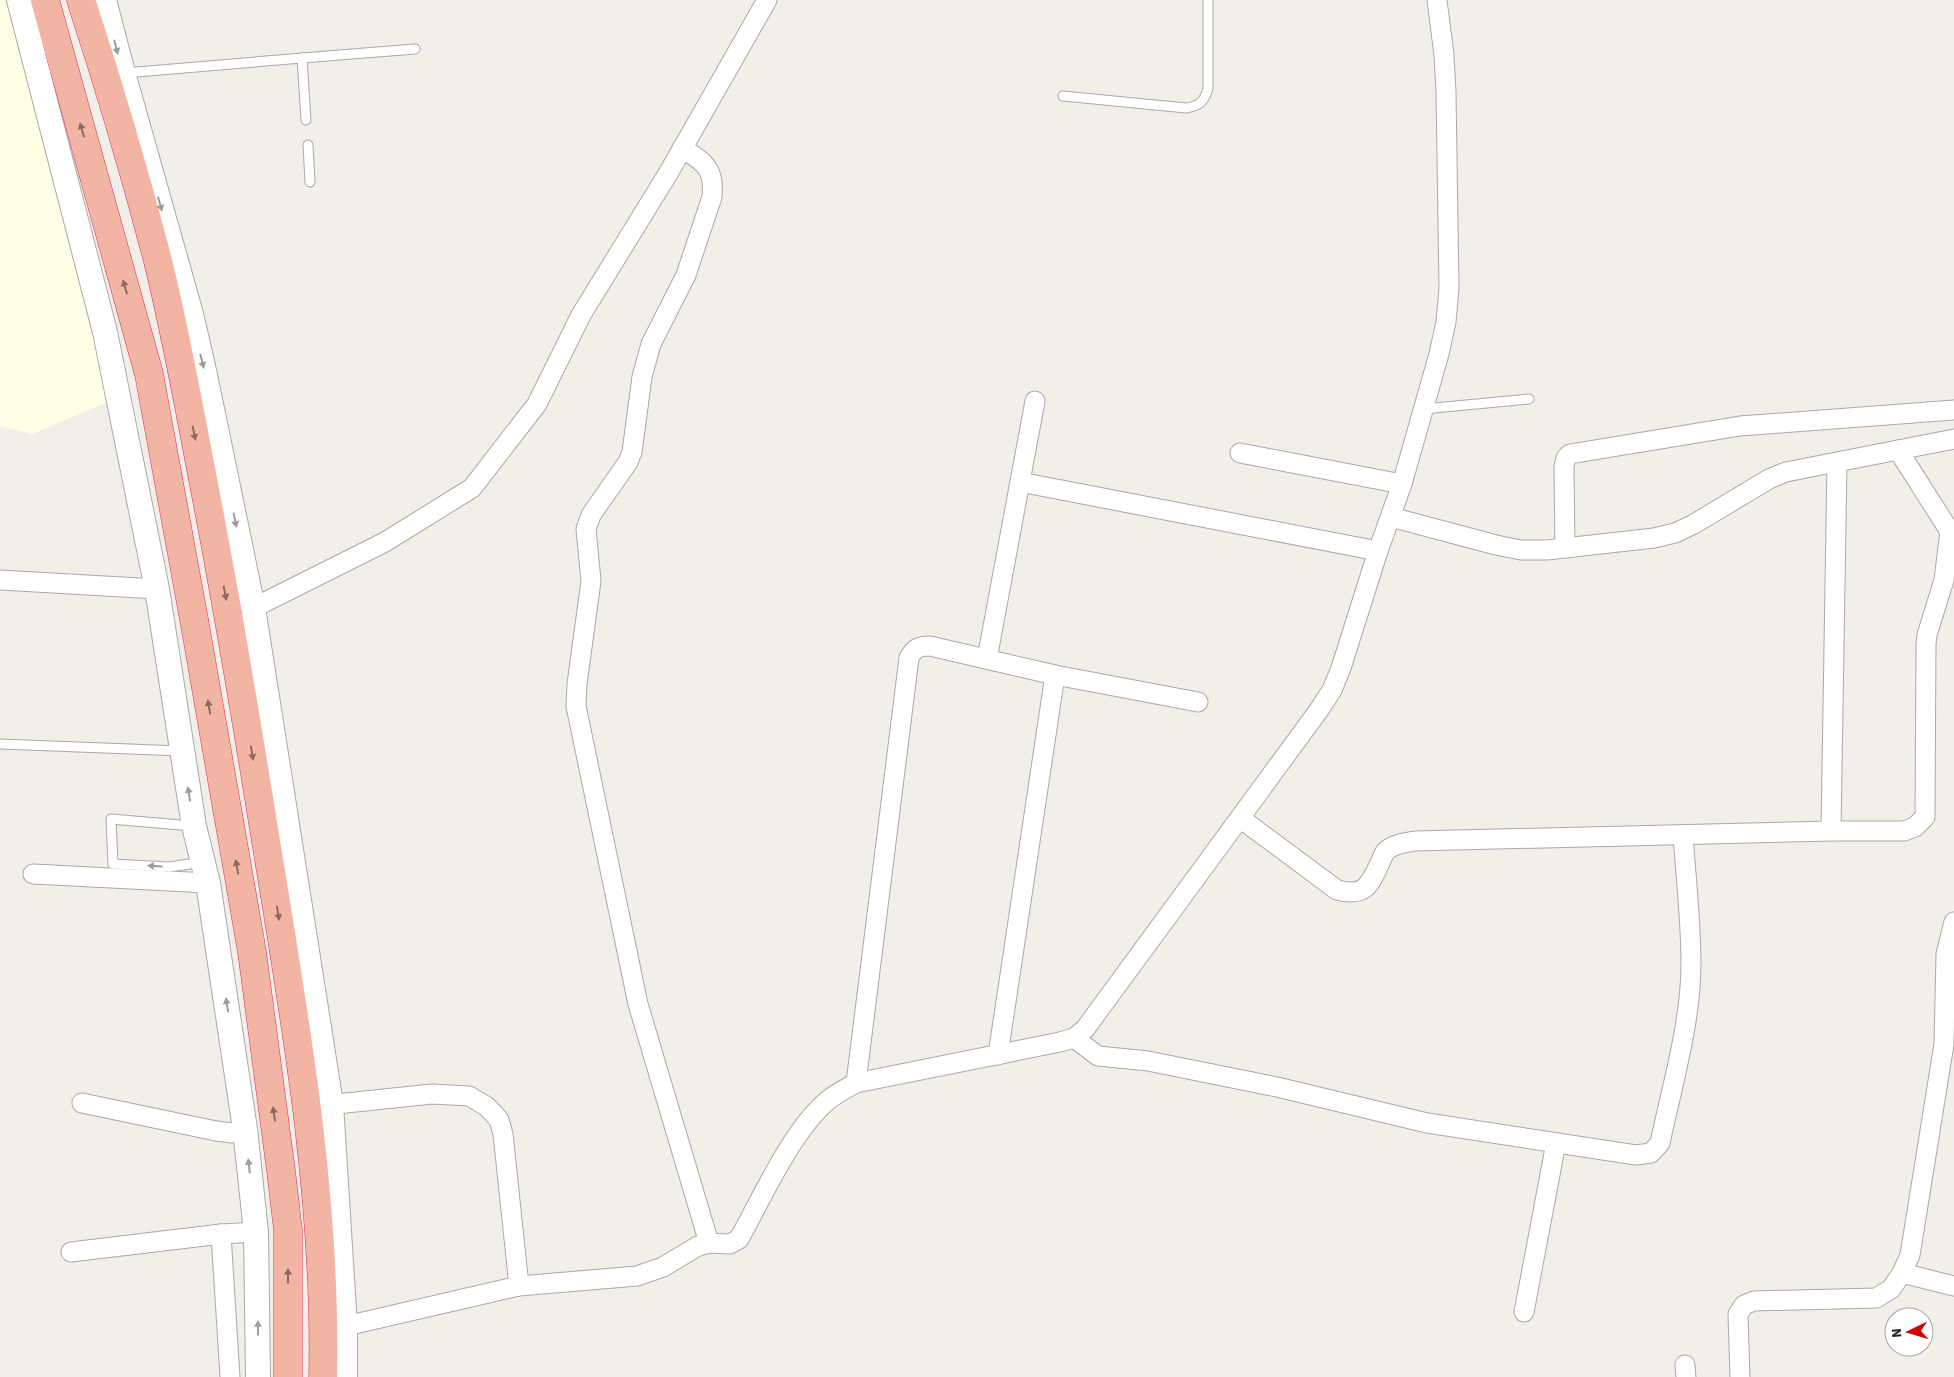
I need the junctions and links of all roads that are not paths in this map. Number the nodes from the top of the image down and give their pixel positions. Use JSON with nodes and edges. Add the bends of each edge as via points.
{"nodes":[{"id":1,"x":19,"y":0,"type":"edge"},
{"id":2,"x":45,"y":0,"type":"edge"},
{"id":3,"x":81,"y":0,"type":"edge"},
{"id":4,"x":104,"y":0,"type":"edge"},
{"id":5,"x":767,"y":0,"type":"edge"},
{"id":6,"x":1208,"y":0,"type":"edge"},
{"id":7,"x":1437,"y":0,"type":"edge"},
{"id":8,"x":415,"y":49,"type":"dead end"},
{"id":9,"x":302,"y":58,"type":"junction"},
{"id":10,"x":123,"y":73,"type":"junction"},
{"id":11,"x":1063,"y":96,"type":"dead end"},
{"id":12,"x":306,"y":120,"type":"dead end"},
{"id":13,"x":308,"y":145,"type":"dead end"},
{"id":14,"x":682,"y":148,"type":"junction"},
{"id":15,"x":310,"y":182,"type":"dead end"},
{"id":16,"x":1529,"y":398,"type":"dead end"},
{"id":17,"x":1035,"y":401,"type":"dead end"},
{"id":18,"x":1424,"y":409,"type":"junction"},
{"id":19,"x":1954,"y":410,"type":"edge"},
{"id":20,"x":1954,"y":440,"type":"edge"},
{"id":21,"x":1898,"y":450,"type":"junction"},
{"id":22,"x":1240,"y":454,"type":"dead end"},
{"id":23,"x":1837,"y":463,"type":"junction"},
{"id":24,"x":1020,"y":482,"type":"junction"},
{"id":25,"x":1402,"y":484,"type":"junction"},
{"id":26,"x":1391,"y":517,"type":"junction"},
{"id":27,"x":1952,"y":534,"type":"edge"},
{"id":28,"x":1565,"y":548,"type":"junction"},
{"id":29,"x":1378,"y":551,"type":"junction"},
{"id":30,"x":0,"y":580,"type":"edge"},
{"id":31,"x":157,"y":589,"type":"junction"},
{"id":32,"x":253,"y":608,"type":"junction"},
{"id":33,"x":987,"y":659,"type":"junction"},
{"id":34,"x":1055,"y":675,"type":"junction"},
{"id":35,"x":1198,"y":702,"type":"dead end"},
{"id":36,"x":0,"y":744,"type":"edge"},
{"id":37,"x":182,"y":751,"type":"junction"},
{"id":38,"x":1240,"y":818,"type":"junction"},
{"id":39,"x":194,"y":826,"type":"junction"},
{"id":40,"x":1831,"y":831,"type":"junction"},
{"id":41,"x":1683,"y":835,"type":"junction"},
{"id":42,"x":206,"y":873,"type":"junction"},
{"id":43,"x":33,"y":874,"type":"dead end"},
{"id":44,"x":1954,"y":922,"type":"edge"},
{"id":45,"x":1074,"y":1038,"type":"junction"},
{"id":46,"x":998,"y":1055,"type":"junction"},
{"id":47,"x":856,"y":1083,"type":"junction"},
{"id":48,"x":82,"y":1103,"type":"dead end"},
{"id":49,"x":319,"y":1106,"type":"junction"},
{"id":50,"x":246,"y":1129,"type":"junction"},
{"id":51,"x":1556,"y":1143,"type":"junction"},
{"id":52,"x":256,"y":1232,"type":"junction"},
{"id":53,"x":221,"y":1234,"type":"junction"},
{"id":54,"x":709,"y":1243,"type":"junction"},
{"id":55,"x":71,"y":1252,"type":"dead end"},
{"id":56,"x":1902,"y":1274,"type":"junction"},
{"id":57,"x":519,"y":1286,"type":"junction"},
{"id":58,"x":1954,"y":1286,"type":"edge"},
{"id":59,"x":1524,"y":1312,"type":"dead end"},
{"id":60,"x":335,"y":1328,"type":"junction"},
{"id":61,"x":230,"y":1377,"type":"edge"},
{"id":62,"x":258,"y":1377,"type":"edge"},
{"id":63,"x":288,"y":1377,"type":"edge"},
{"id":64,"x":323,"y":1377,"type":"edge"},
{"id":65,"x":345,"y":1377,"type":"edge"},
{"id":66,"x":1740,"y":1377,"type":"edge"}],
"edges":[{"from":1,"to":31,"type":"street","via":[[106,332]]},
{"from":63,"to":2,"type":"highway","one_way":true,"via":[[288,1230],[252,952],[197,634],[149,374]]},
{"from":3,"to":49,"type":"highway","one_way":true,"via":[[106,74],[157,259],[182,368],[231,624],[284,953]]},
{"from":4,"to":10,"type":"street","one_way":true},
{"from":5,"to":14,"type":"street"},
{"from":6,"to":11,"type":"lane","via":[[1208,89],[1204,100],[1196,106],[1186,108]]},
{"from":7,"to":18,"type":"street","via":[[1444,55],[1449,288],[1446,322]]},
{"from":8,"to":9,"type":"lane"},
{"from":9,"to":10,"type":"lane"},
{"from":9,"to":12,"type":"lane"},
{"from":10,"to":32,"type":"street","one_way":true,"via":[[199,349]]},
{"from":13,"to":15,"type":"lane"},
{"from":14,"to":32,"type":"street","via":[[580,315],[537,404],[472,488],[385,542]]},
{"from":14,"to":54,"type":"street","via":[[705,163],[711,172],[714,184],[712,197],[686,275],[651,344],[642,377],[632,452],[591,515],[586,530],[591,581],[576,706],[638,1004]]},
{"from":16,"to":18,"type":"lane"},
{"from":17,"to":24,"type":"street"},
{"from":18,"to":25,"type":"street"},
{"from":19,"to":28,"type":"street","via":[[1740,426],[1570,454],[1564,467]]},
{"from":20,"to":21,"type":"street"},
{"from":21,"to":23,"type":"street"},
{"from":21,"to":27,"type":"street"},
{"from":22,"to":25,"type":"street"},
{"from":23,"to":28,"type":"street","via":[[1786,472],[1769,479],[1675,533]]},
{"from":23,"to":40,"type":"street"},
{"from":24,"to":29,"type":"street"},
{"from":24,"to":33,"type":"street"},
{"from":25,"to":26,"type":"street"},
{"from":26,"to":28,"type":"street","via":[[1521,550]]},
{"from":26,"to":29,"type":"street"},
{"from":27,"to":40,"type":"street","via":[[1944,580],[1926,644],[1925,817],[1915,827],[1904,830]]},
{"from":29,"to":38,"type":"street","via":[[1332,690]]},
{"from":30,"to":31,"type":"street"},
{"from":31,"to":37,"type":"street"},
{"from":32,"to":49,"type":"street"},
{"from":33,"to":34,"type":"street"},
{"from":33,"to":47,"type":"street","via":[[930,646],[919,646],[909,658]]},
{"from":34,"to":35,"type":"street"},
{"from":34,"to":46,"type":"street"},
{"from":36,"to":37,"type":"lane"},
{"from":39,"to":37,"type":"street","one_way":true},
{"from":38,"to":41,"type":"street","via":[[1337,890],[1349,893],[1361,891],[1370,884],[1385,853],[1398,844],[1414,841]]},
{"from":38,"to":45,"type":"street","via":[[1084,1029]]},
{"from":39,"to":42,"type":"street"},
{"from":42,"to":39,"type":"lane","one_way":true,"via":[[170,867],[113,864],[110,819]]},
{"from":40,"to":41,"type":"street"},
{"from":41,"to":51,"type":"street","via":[[1691,964],[1686,1017],[1660,1143],[1651,1153],[1636,1155]]},
{"from":42,"to":43,"type":"street"},
{"from":50,"to":42,"type":"street","one_way":true},
{"from":44,"to":56,"type":"street","via":[[1946,954],[1944,1044],[1910,1255]]},
{"from":45,"to":46,"type":"street"},
{"from":45,"to":51,"type":"street","via":[[1098,1056],[1148,1061],[1277,1087],[1427,1123]]},
{"from":46,"to":47,"type":"street"},
{"from":47,"to":54,"type":"street","via":[[827,1101],[806,1124],[739,1239],[730,1244]]},
{"from":48,"to":50,"type":"street","via":[[216,1131]]},
{"from":49,"to":57,"type":"street","via":[[452,1094],[469,1096],[486,1106],[499,1120],[503,1134]]},
{"from":49,"to":60,"type":"highway","via":[[320,1239]]},
{"from":52,"to":50,"type":"street","one_way":true},
{"from":51,"to":59,"type":"street"},
{"from":52,"to":53,"type":"street"},
{"from":62,"to":52,"type":"street","one_way":true},
{"from":53,"to":55,"type":"street"},
{"from":53,"to":61,"type":"street"},
{"from":54,"to":57,"type":"street","via":[[663,1267],[636,1276]]},
{"from":56,"to":58,"type":"street"},
{"from":56,"to":66,"type":"street","via":[[1891,1289],[1876,1298],[1754,1301],[1744,1305],[1738,1314]]},
{"from":57,"to":60,"type":"street"},
{"from":60,"to":64,"type":"highway"},
{"from":60,"to":65,"type":"street"}]}
